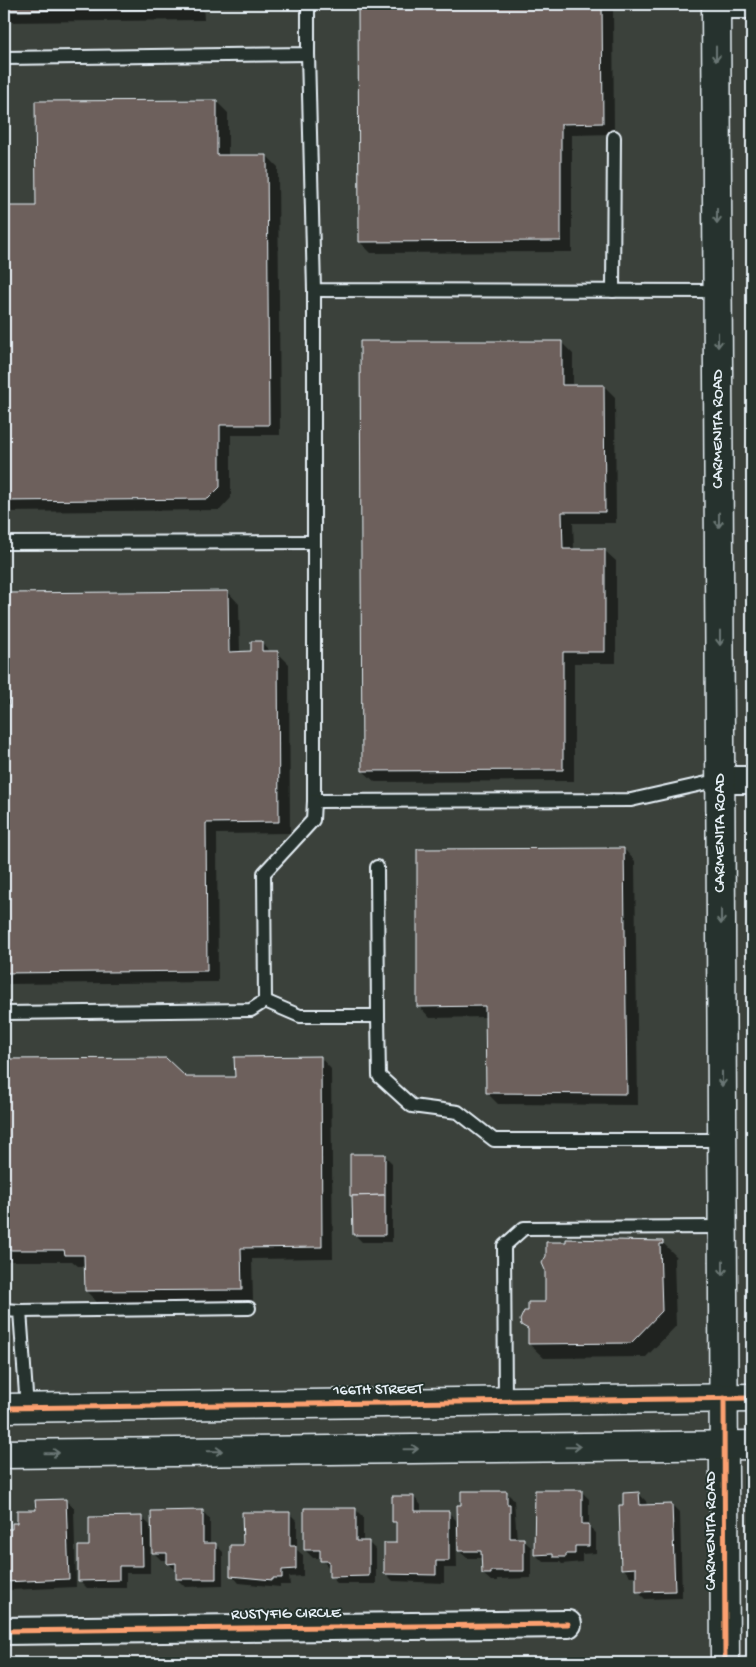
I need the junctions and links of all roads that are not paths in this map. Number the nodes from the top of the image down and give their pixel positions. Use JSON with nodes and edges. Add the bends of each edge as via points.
{"nodes":[{"id":1,"x":308,"y":4,"type":"edge"},
{"id":2,"x":716,"y":4,"type":"edge"},
{"id":3,"x":752,"y":5,"type":"edge"},
{"id":4,"x":308,"y":54,"type":"junction"},
{"id":5,"x":4,"y":58,"type":"edge"},
{"id":6,"x":614,"y":137,"type":"dead end"},
{"id":7,"x":314,"y":290,"type":"junction"},
{"id":8,"x":613,"y":291,"type":"junction"},
{"id":9,"x":718,"y":291,"type":"junction"},
{"id":10,"x":314,"y":542,"type":"junction"},
{"id":11,"x":4,"y":543,"type":"edge"},
{"id":12,"x":720,"y":780,"type":"junction"},
{"id":13,"x":752,"y":780,"type":"edge"},
{"id":14,"x":314,"y":801,"type":"junction"},
{"id":15,"x":377,"y":867,"type":"dead end"},
{"id":16,"x":265,"y":1001,"type":"junction"},
{"id":17,"x":4,"y":1013,"type":"edge"},
{"id":18,"x":378,"y":1016,"type":"junction"},
{"id":19,"x":722,"y":1140,"type":"junction"},
{"id":20,"x":723,"y":1227,"type":"junction"},
{"id":21,"x":249,"y":1308,"type":"dead end"},
{"id":22,"x":4,"y":1310,"type":"edge"},
{"id":23,"x":20,"y":1311,"type":"junction"},
{"id":24,"x":724,"y":1398,"type":"junction"},
{"id":25,"x":752,"y":1398,"type":"edge"},
{"id":26,"x":505,"y":1402,"type":"junction"},
{"id":27,"x":15,"y":1408,"type":"edge"},
{"id":28,"x":724,"y":1445,"type":"junction"},
{"id":29,"x":752,"y":1445,"type":"edge"},
{"id":30,"x":4,"y":1454,"type":"edge"},
{"id":31,"x":568,"y":1624,"type":"dead end"},
{"id":32,"x":4,"y":1631,"type":"edge"},
{"id":33,"x":725,"y":1663,"type":"edge"}],
"edges":[{"from":1,"to":4,"type":"lane"},
{"from":2,"to":3,"type":"street"},
{"from":2,"to":9,"type":"main road","name":"CARMENITA ROAD","one_way":true},
{"from":4,"to":5,"type":"lane"},
{"from":4,"to":7,"type":"lane"},
{"from":6,"to":8,"type":"lane"},
{"from":7,"to":8,"type":"lane"},
{"from":7,"to":10,"type":"lane"},
{"from":8,"to":9,"type":"lane"},
{"from":9,"to":12,"type":"main road","name":"CARMENITA ROAD","one_way":true},
{"from":10,"to":11,"type":"lane"},
{"from":10,"to":14,"type":"lane"},
{"from":12,"to":13,"type":"street"},
{"from":12,"to":14,"type":"lane","via":[[631,800]]},
{"from":12,"to":19,"type":"main road","name":"CARMENITA ROAD","one_way":true},
{"from":14,"to":16,"type":"lane","via":[[314,820],[264,873]]},
{"from":15,"to":18,"type":"lane"},
{"from":16,"to":17,"type":"lane","via":[[251,1010]]},
{"from":16,"to":18,"type":"lane","via":[[300,1016]]},
{"from":18,"to":19,"type":"lane","via":[[379,1076],[412,1106],[458,1112],[494,1140]]},
{"from":19,"to":20,"type":"main road","name":"CARMENITA ROAD"},
{"from":20,"to":24,"type":"main road","name":"CARMENITA ROAD","one_way":true},
{"from":20,"to":26,"type":"lane","via":[[524,1228],[504,1246]]},
{"from":21,"to":23,"type":"lane"},
{"from":22,"to":23,"type":"lane"},
{"from":23,"to":27,"type":"lane"},
{"from":24,"to":25,"type":"main road","name":"166TH STREET"},
{"from":24,"to":26,"type":"main road","name":"166TH STREET"},
{"from":24,"to":28,"type":"main road","name":"CARMENITA ROAD"},
{"from":26,"to":27,"type":"main road","name":"166TH STREET"},
{"from":28,"to":29,"type":"main road"},
{"from":30,"to":28,"type":"main road","one_way":true},
{"from":28,"to":33,"type":"main road","name":"CARMENITA ROAD"},
{"from":31,"to":32,"type":"street","name":"RUSTYFIG CIRCLE"}]}
